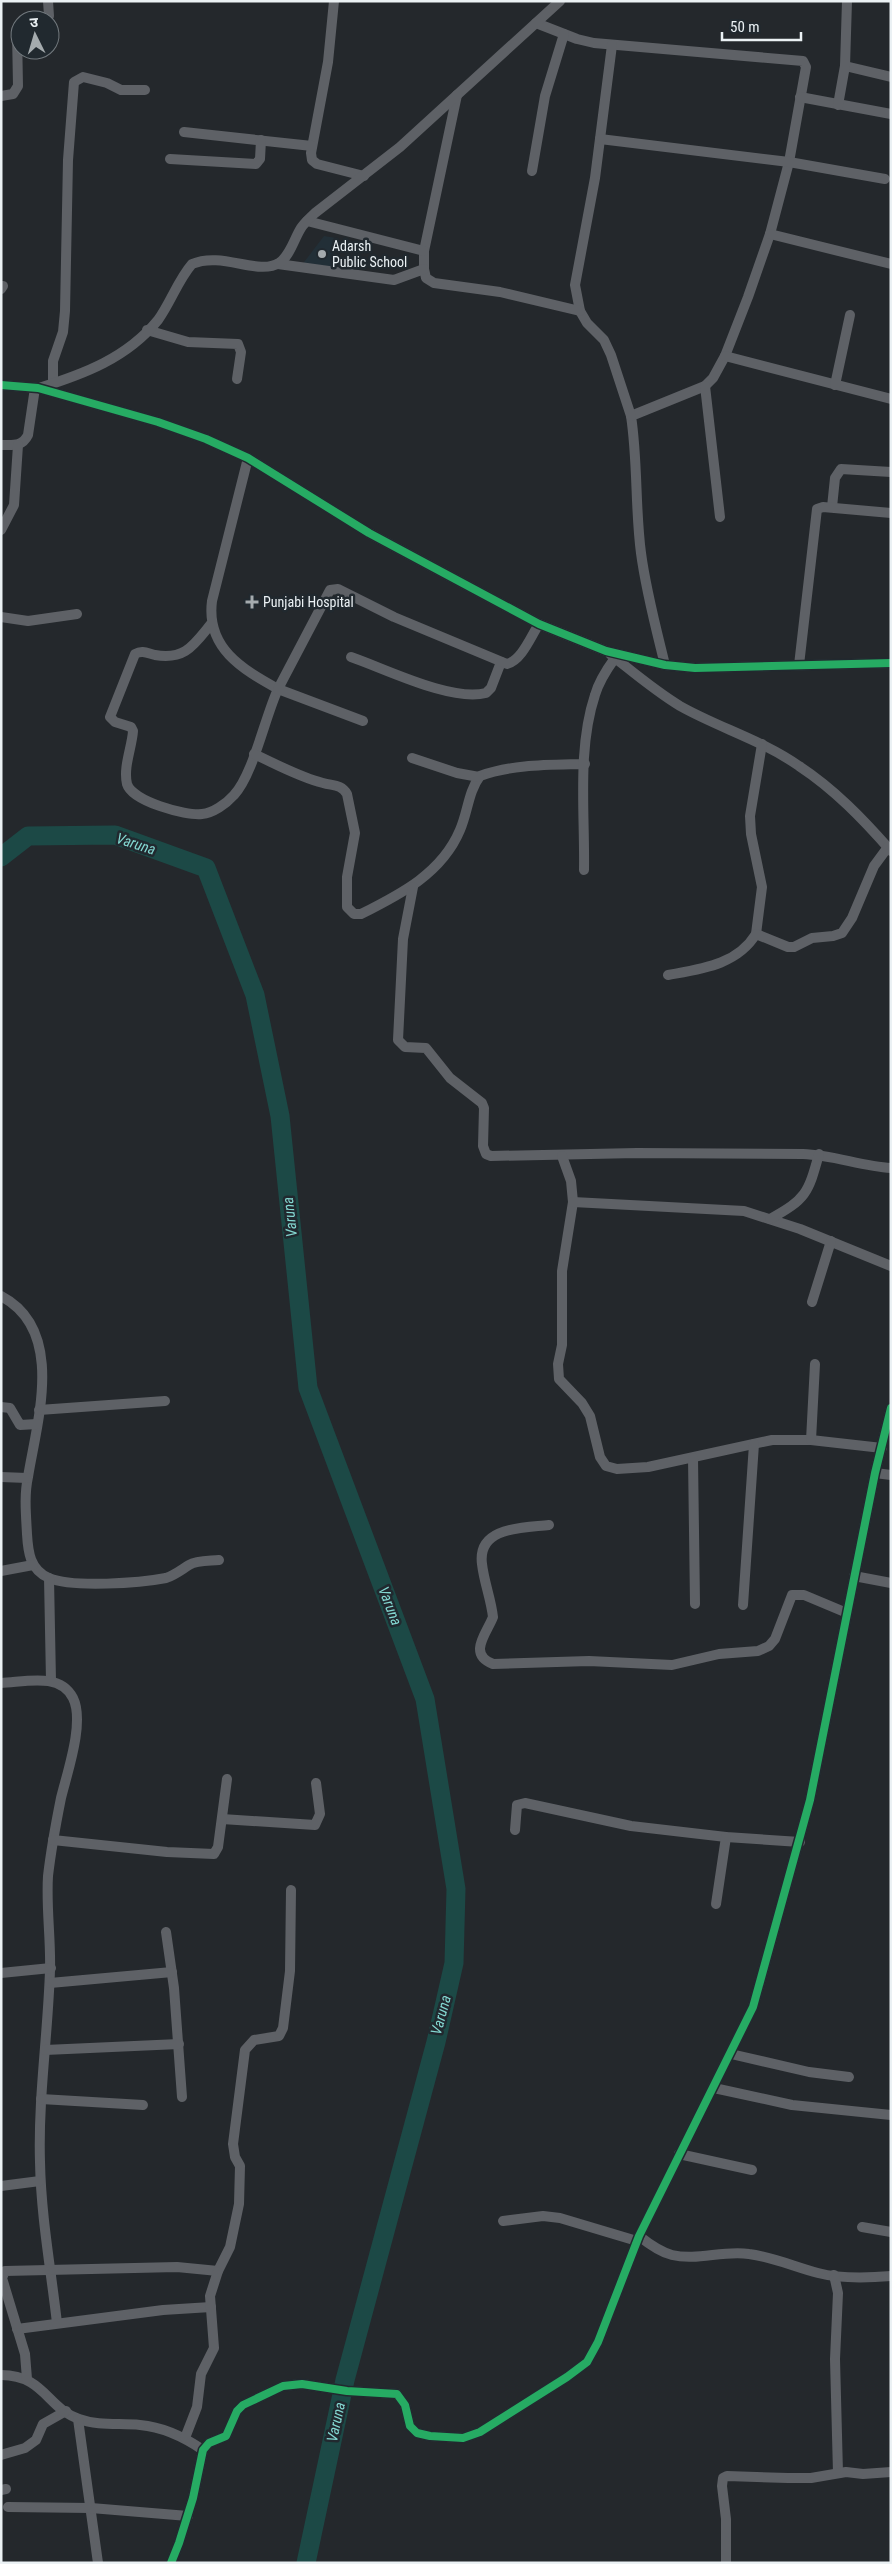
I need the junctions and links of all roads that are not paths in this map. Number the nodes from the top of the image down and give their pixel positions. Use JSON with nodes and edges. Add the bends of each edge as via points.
{"nodes":[{"id":1,"x":334,"y":1,"type":"edge"},
{"id":2,"x":847,"y":1,"type":"edge"},
{"id":3,"x":555,"y":4,"type":"edge"},
{"id":4,"x":536,"y":22,"type":"junction"},
{"id":5,"x":564,"y":34,"type":"junction"},
{"id":6,"x":612,"y":45,"type":"junction"},
{"id":7,"x":18,"y":60,"type":"edge"},
{"id":8,"x":846,"y":66,"type":"junction"},
{"id":9,"x":891,"y":77,"type":"edge"},
{"id":10,"x":145,"y":90,"type":"dead end"},
{"id":11,"x":457,"y":94,"type":"junction"},
{"id":12,"x":1,"y":96,"type":"edge"},
{"id":13,"x":800,"y":97,"type":"junction"},
{"id":14,"x":838,"y":105,"type":"junction"},
{"id":15,"x":891,"y":114,"type":"edge"},
{"id":16,"x":184,"y":132,"type":"dead end"},
{"id":17,"x":600,"y":139,"type":"junction"},
{"id":18,"x":261,"y":140,"type":"junction"},
{"id":19,"x":312,"y":146,"type":"junction"},
{"id":20,"x":170,"y":159,"type":"dead end"},
{"id":21,"x":789,"y":162,"type":"junction"},
{"id":22,"x":532,"y":171,"type":"dead end"},
{"id":23,"x":364,"y":176,"type":"junction"},
{"id":24,"x":884,"y":179,"type":"dead end"},
{"id":25,"x":307,"y":221,"type":"junction"},
{"id":26,"x":770,"y":234,"type":"junction"},
{"id":27,"x":424,"y":250,"type":"junction"},
{"id":28,"x":278,"y":264,"type":"junction"},
{"id":29,"x":891,"y":264,"type":"edge"},
{"id":30,"x":424,"y":269,"type":"junction"},
{"id":31,"x":580,"y":311,"type":"junction"},
{"id":32,"x":850,"y":315,"type":"dead end"},
{"id":33,"x":147,"y":330,"type":"junction"},
{"id":34,"x":725,"y":356,"type":"junction"},
{"id":35,"x":237,"y":379,"type":"dead end"},
{"id":36,"x":53,"y":383,"type":"junction"},
{"id":37,"x":1,"y":385,"type":"edge"},
{"id":38,"x":835,"y":385,"type":"junction"},
{"id":39,"x":705,"y":386,"type":"junction"},
{"id":40,"x":37,"y":388,"type":"junction"},
{"id":41,"x":891,"y":398,"type":"edge"},
{"id":42,"x":631,"y":416,"type":"junction"},
{"id":43,"x":1,"y":445,"type":"edge"},
{"id":44,"x":18,"y":445,"type":"junction"},
{"id":45,"x":248,"y":458,"type":"junction"},
{"id":46,"x":891,"y":472,"type":"edge"},
{"id":47,"x":832,"y":507,"type":"junction"},
{"id":48,"x":891,"y":513,"type":"edge"},
{"id":49,"x":720,"y":517,"type":"dead end"},
{"id":50,"x":1,"y":530,"type":"edge"},
{"id":51,"x":78,"y":614,"type":"dead end"},
{"id":52,"x":1,"y":617,"type":"edge"},
{"id":53,"x":211,"y":624,"type":"junction"},
{"id":54,"x":539,"y":624,"type":"junction"},
{"id":55,"x":606,"y":651,"type":"junction"},
{"id":56,"x":351,"y":657,"type":"dead end"},
{"id":57,"x":614,"y":658,"type":"junction"},
{"id":58,"x":501,"y":662,"type":"junction"},
{"id":59,"x":891,"y":663,"type":"edge"},
{"id":60,"x":800,"y":664,"type":"junction"},
{"id":61,"x":665,"y":665,"type":"junction"},
{"id":62,"x":278,"y":689,"type":"junction"},
{"id":63,"x":363,"y":721,"type":"dead end"},
{"id":64,"x":762,"y":744,"type":"junction"},
{"id":65,"x":254,"y":754,"type":"junction"},
{"id":66,"x":412,"y":758,"type":"dead end"},
{"id":67,"x":585,"y":764,"type":"junction"},
{"id":68,"x":479,"y":777,"type":"junction"},
{"id":69,"x":889,"y":849,"type":"edge"},
{"id":70,"x":584,"y":870,"type":"dead end"},
{"id":71,"x":412,"y":887,"type":"junction"},
{"id":72,"x":756,"y":934,"type":"junction"},
{"id":73,"x":668,"y":975,"type":"dead end"},
{"id":74,"x":819,"y":1154,"type":"junction"},
{"id":75,"x":562,"y":1156,"type":"junction"},
{"id":76,"x":891,"y":1168,"type":"edge"},
{"id":77,"x":573,"y":1202,"type":"junction"},
{"id":78,"x":770,"y":1219,"type":"junction"},
{"id":79,"x":831,"y":1241,"type":"junction"},
{"id":80,"x":891,"y":1266,"type":"edge"},
{"id":81,"x":1,"y":1296,"type":"edge"},
{"id":82,"x":812,"y":1302,"type":"dead end"},
{"id":83,"x":815,"y":1364,"type":"dead end"},
{"id":84,"x":165,"y":1401,"type":"dead end"},
{"id":85,"x":1,"y":1407,"type":"edge"},
{"id":86,"x":891,"y":1408,"type":"edge"},
{"id":87,"x":39,"y":1410,"type":"junction"},
{"id":88,"x":37,"y":1424,"type":"junction"},
{"id":89,"x":811,"y":1440,"type":"junction"},
{"id":90,"x":754,"y":1444,"type":"junction"},
{"id":91,"x":882,"y":1448,"type":"junction"},
{"id":92,"x":692,"y":1458,"type":"junction"},
{"id":93,"x":875,"y":1473,"type":"junction"},
{"id":94,"x":891,"y":1475,"type":"edge"},
{"id":95,"x":1,"y":1476,"type":"edge"},
{"id":96,"x":27,"y":1478,"type":"junction"},
{"id":97,"x":549,"y":1525,"type":"dead end"},
{"id":98,"x":218,"y":1560,"type":"dead end"},
{"id":99,"x":33,"y":1565,"type":"junction"},
{"id":100,"x":1,"y":1571,"type":"edge"},
{"id":101,"x":854,"y":1576,"type":"junction"},
{"id":102,"x":49,"y":1578,"type":"junction"},
{"id":103,"x":891,"y":1583,"type":"edge"},
{"id":104,"x":695,"y":1604,"type":"dead end"},
{"id":105,"x":743,"y":1605,"type":"dead end"},
{"id":106,"x":847,"y":1613,"type":"junction"},
{"id":107,"x":51,"y":1681,"type":"junction"},
{"id":108,"x":1,"y":1683,"type":"edge"},
{"id":109,"x":227,"y":1779,"type":"dead end"},
{"id":110,"x":316,"y":1783,"type":"dead end"},
{"id":111,"x":222,"y":1818,"type":"junction"},
{"id":112,"x":515,"y":1830,"type":"dead end"},
{"id":113,"x":726,"y":1837,"type":"junction"},
{"id":114,"x":53,"y":1840,"type":"junction"},
{"id":115,"x":800,"y":1842,"type":"junction"},
{"id":116,"x":291,"y":1890,"type":"dead end"},
{"id":117,"x":716,"y":1904,"type":"dead end"},
{"id":118,"x":166,"y":1932,"type":"dead end"},
{"id":119,"x":50,"y":1968,"type":"junction"},
{"id":120,"x":172,"y":1972,"type":"junction"},
{"id":121,"x":1,"y":1973,"type":"edge"},
{"id":122,"x":50,"y":1983,"type":"junction"},
{"id":123,"x":179,"y":2044,"type":"junction"},
{"id":124,"x":45,"y":2050,"type":"junction"},
{"id":125,"x":731,"y":2054,"type":"junction"},
{"id":126,"x":849,"y":2077,"type":"dead end"},
{"id":127,"x":714,"y":2088,"type":"junction"},
{"id":128,"x":182,"y":2096,"type":"dead end"},
{"id":129,"x":41,"y":2099,"type":"junction"},
{"id":130,"x":143,"y":2105,"type":"dead end"},
{"id":131,"x":891,"y":2115,"type":"edge"},
{"id":132,"x":679,"y":2154,"type":"junction"},
{"id":133,"x":752,"y":2170,"type":"dead end"},
{"id":134,"x":40,"y":2182,"type":"junction"},
{"id":135,"x":1,"y":2186,"type":"edge"},
{"id":136,"x":503,"y":2221,"type":"dead end"},
{"id":137,"x":862,"y":2227,"type":"dead end"},
{"id":138,"x":891,"y":2232,"type":"edge"},
{"id":139,"x":638,"y":2239,"type":"junction"},
{"id":140,"x":51,"y":2269,"type":"junction"},
{"id":141,"x":218,"y":2271,"type":"junction"},
{"id":142,"x":834,"y":2275,"type":"junction"},
{"id":143,"x":891,"y":2276,"type":"edge"},
{"id":144,"x":211,"y":2307,"type":"junction"},
{"id":145,"x":57,"y":2323,"type":"junction"},
{"id":146,"x":17,"y":2329,"type":"junction"},
{"id":147,"x":1,"y":2375,"type":"edge"},
{"id":148,"x":27,"y":2379,"type":"junction"},
{"id":149,"x":66,"y":2412,"type":"junction"},
{"id":150,"x":78,"y":2419,"type":"junction"},
{"id":151,"x":185,"y":2438,"type":"junction"},
{"id":152,"x":203,"y":2450,"type":"junction"},
{"id":153,"x":1,"y":2455,"type":"edge"},
{"id":154,"x":891,"y":2472,"type":"edge"},
{"id":155,"x":838,"y":2473,"type":"junction"},
{"id":156,"x":8,"y":2507,"type":"dead end"},
{"id":157,"x":91,"y":2508,"type":"junction"},
{"id":158,"x":188,"y":2516,"type":"junction"},
{"id":159,"x":98,"y":2563,"type":"edge"},
{"id":160,"x":171,"y":2563,"type":"edge"},
{"id":161,"x":726,"y":2563,"type":"edge"}],
"edges":[{"from":1,"to":19,"type":"street","via":[[328,62]]},
{"from":2,"to":8,"type":"street"},
{"from":3,"to":4,"type":"street"},
{"from":4,"to":5,"type":"street"},
{"from":4,"to":11,"type":"street"},
{"from":5,"to":6,"type":"street"},
{"from":5,"to":22,"type":"street","via":[[545,96]]},
{"from":6,"to":13,"type":"street","via":[[803,61],[806,67]]},
{"from":6,"to":17,"type":"street"},
{"from":7,"to":12,"type":"street","via":[[18,86],[13,94]]},
{"from":8,"to":9,"type":"street"},
{"from":8,"to":14,"type":"street"},
{"from":10,"to":36,"type":"street","via":[[120,90],[83,77],[74,82],[68,160],[63,332],[53,361]]},
{"from":11,"to":23,"type":"street"},
{"from":11,"to":27,"type":"street"},
{"from":13,"to":14,"type":"street"},
{"from":13,"to":21,"type":"street"},
{"from":14,"to":15,"type":"street"},
{"from":16,"to":18,"type":"street"},
{"from":17,"to":21,"type":"street"},
{"from":17,"to":31,"type":"street","via":[[575,285]]},
{"from":18,"to":19,"type":"street"},
{"from":18,"to":20,"type":"street","via":[[260,159],[256,164]]},
{"from":19,"to":23,"type":"street","via":[[312,160],[317,164]]},
{"from":21,"to":24,"type":"street"},
{"from":21,"to":26,"type":"street"},
{"from":23,"to":25,"type":"street"},
{"from":25,"to":27,"type":"street"},
{"from":25,"to":28,"type":"street"},
{"from":26,"to":29,"type":"street"},
{"from":26,"to":34,"type":"street"},
{"from":27,"to":30,"type":"street"},
{"from":28,"to":30,"type":"street","via":[[394,280]]},
{"from":28,"to":33,"type":"street","via":[[251,265],[213,258],[192,264],[171,301]]},
{"from":30,"to":31,"type":"street","via":[[426,278],[434,283],[500,292]]},
{"from":31,"to":42,"type":"street","via":[[604,340]]},
{"from":32,"to":38,"type":"street"},
{"from":33,"to":35,"type":"street","via":[[188,342],[238,344],[241,352]]},
{"from":33,"to":36,"type":"street","via":[[109,361],[83,374]]},
{"from":34,"to":38,"type":"street"},
{"from":34,"to":39,"type":"street"},
{"from":36,"to":40,"type":"street"},
{"from":37,"to":40,"type":"street"},
{"from":38,"to":41,"type":"street"},
{"from":39,"to":42,"type":"street"},
{"from":39,"to":49,"type":"street"},
{"from":40,"to":44,"type":"street","via":[[28,435]]},
{"from":40,"to":45,"type":"street","via":[[158,422]]},
{"from":42,"to":61,"type":"street","via":[[636,449],[641,552]]},
{"from":43,"to":44,"type":"street"},
{"from":44,"to":50,"type":"street","via":[[14,505]]},
{"from":45,"to":53,"type":"street","via":[[212,601]]},
{"from":45,"to":54,"type":"street","via":[[370,533]]},
{"from":46,"to":47,"type":"street","via":[[841,469],[835,478]]},
{"from":47,"to":48,"type":"street"},
{"from":47,"to":60,"type":"street","via":[[823,506],[815,514]]},
{"from":51,"to":52,"type":"street","via":[[28,621]]},
{"from":53,"to":62,"type":"street","via":[[216,639],[236,662]]},
{"from":53,"to":65,"type":"street","via":[[185,652],[161,656],[143,652],[135,654],[110,717],[133,731],[126,783],[130,791],[155,804],[186,814],[202,814],[220,807],[235,795]]},
{"from":54,"to":55,"type":"street"},
{"from":54,"to":58,"type":"street","via":[[513,662]]},
{"from":55,"to":57,"type":"street"},
{"from":55,"to":61,"type":"street"},
{"from":56,"to":58,"type":"street","via":[[438,689],[467,694],[486,693]]},
{"from":57,"to":64,"type":"street","via":[[681,706]]},
{"from":57,"to":67,"type":"street","via":[[595,693],[589,714]]},
{"from":58,"to":62,"type":"street","via":[[334,589],[328,594]]},
{"from":59,"to":60,"type":"street"},
{"from":60,"to":61,"type":"street","via":[[725,668]]},
{"from":62,"to":63,"type":"street"},
{"from":62,"to":65,"type":"street"},
{"from":64,"to":69,"type":"street","via":[[831,789]]},
{"from":64,"to":72,"type":"street","via":[[750,816],[762,887]]},
{"from":65,"to":71,"type":"street","via":[[312,780],[337,785],[347,794],[355,833],[348,877],[347,906],[350,912],[361,914]]},
{"from":66,"to":68,"type":"street"},
{"from":67,"to":68,"type":"street","via":[[528,766]]},
{"from":67,"to":70,"type":"street"},
{"from":68,"to":71,"type":"street","via":[[471,792],[461,830],[452,845],[436,867]]},
{"from":69,"to":72,"type":"street","via":[[872,871],[842,933],[812,938],[788,948]]},
{"from":71,"to":75,"type":"street","via":[[403,939],[400,1044],[405,1048],[426,1048],[450,1078],[482,1103],[486,1154]]},
{"from":72,"to":73,"type":"street","via":[[750,945],[731,958],[701,969]]},
{"from":74,"to":75,"type":"street"},
{"from":74,"to":76,"type":"street"},
{"from":74,"to":78,"type":"street","via":[[813,1177],[802,1199]]},
{"from":75,"to":77,"type":"street","via":[[571,1181]]},
{"from":77,"to":78,"type":"street","via":[[733,1209]]},
{"from":77,"to":92,"type":"street","via":[[562,1271],[560,1379],[590,1416],[600,1457],[606,1466],[632,1469]]},
{"from":78,"to":79,"type":"street"},
{"from":79,"to":80,"type":"street"},
{"from":79,"to":82,"type":"street"},
{"from":81,"to":87,"type":"street","via":[[27,1319],[36,1332],[42,1366]]},
{"from":83,"to":89,"type":"street"},
{"from":84,"to":87,"type":"street"},
{"from":85,"to":88,"type":"street","via":[[10,1408],[20,1425]]},
{"from":86,"to":91,"type":"street"},
{"from":87,"to":88,"type":"street"},
{"from":88,"to":96,"type":"street"},
{"from":89,"to":90,"type":"street","via":[[772,1440]]},
{"from":89,"to":91,"type":"street"},
{"from":90,"to":92,"type":"street"},
{"from":90,"to":105,"type":"street"},
{"from":91,"to":93,"type":"street"},
{"from":92,"to":104,"type":"street"},
{"from":93,"to":94,"type":"street"},
{"from":93,"to":101,"type":"street"},
{"from":95,"to":96,"type":"street"},
{"from":96,"to":99,"type":"street","via":[[28,1545]]},
{"from":97,"to":106,"type":"street","via":[[508,1530],[492,1536],[485,1543],[481,1552],[482,1564],[493,1617],[482,1637],[485,1661],[493,1664],[589,1660],[672,1665],[711,1655],[758,1651],[769,1646],[782,1625],[788,1599],[792,1595],[804,1595]]},
{"from":98,"to":102,"type":"street","via":[[194,1562],[166,1578],[119,1584]]},
{"from":99,"to":100,"type":"street"},
{"from":99,"to":102,"type":"street"},
{"from":101,"to":103,"type":"street"},
{"from":101,"to":106,"type":"street"},
{"from":102,"to":107,"type":"street"},
{"from":106,"to":115,"type":"street"},
{"from":107,"to":108,"type":"street"},
{"from":107,"to":114,"type":"street","via":[[67,1688],[74,1700],[76,1718],[70,1768]]},
{"from":109,"to":111,"type":"street"},
{"from":110,"to":111,"type":"street","via":[[320,1814],[315,1825]]},
{"from":111,"to":114,"type":"street","via":[[217,1851],[209,1855]]},
{"from":112,"to":113,"type":"street","via":[[515,1808],[524,1803],[631,1826]]},
{"from":113,"to":115,"type":"street"},
{"from":113,"to":117,"type":"street"},
{"from":114,"to":119,"type":"street","via":[[47,1909]]},
{"from":115,"to":125,"type":"street","via":[[753,2007]]},
{"from":116,"to":141,"type":"street","via":[[290,1971],[283,2028],[279,2036],[254,2040],[245,2050],[233,2144],[240,2166],[239,2204],[230,2247]]},
{"from":118,"to":120,"type":"street"},
{"from":119,"to":121,"type":"street"},
{"from":119,"to":122,"type":"street"},
{"from":120,"to":122,"type":"street"},
{"from":120,"to":123,"type":"street"},
{"from":122,"to":124,"type":"street"},
{"from":123,"to":124,"type":"street"},
{"from":123,"to":128,"type":"street"},
{"from":124,"to":129,"type":"street"},
{"from":125,"to":126,"type":"street"},
{"from":125,"to":127,"type":"street"},
{"from":127,"to":131,"type":"street","via":[[792,2105]]},
{"from":127,"to":132,"type":"street"},
{"from":129,"to":130,"type":"street"},
{"from":129,"to":134,"type":"street"},
{"from":132,"to":133,"type":"street"},
{"from":132,"to":139,"type":"street"},
{"from":134,"to":135,"type":"street"},
{"from":134,"to":140,"type":"street"},
{"from":136,"to":139,"type":"street","via":[[544,2216],[560,2218]]},
{"from":137,"to":138,"type":"street"},
{"from":139,"to":142,"type":"street","via":[[672,2255],[749,2254]]},
{"from":139,"to":152,"type":"street","via":[[613,2307],[587,2362],[480,2432],[463,2438],[417,2433],[410,2426],[405,2406],[397,2394],[302,2384],[270,2390],[243,2405],[226,2436],[209,2443]]},
{"from":140,"to":141,"type":"street","via":[[178,2267]]},
{"from":140,"to":145,"type":"street"},
{"from":140,"to":146,"type":"street","via":[[3,2273]]},
{"from":141,"to":144,"type":"street","via":[[210,2296]]},
{"from":142,"to":143,"type":"street"},
{"from":142,"to":155,"type":"street","via":[[838,2293],[834,2368]]},
{"from":144,"to":145,"type":"street"},
{"from":144,"to":151,"type":"street","via":[[214,2348],[212,2357],[200,2374],[197,2407]]},
{"from":145,"to":146,"type":"street"},
{"from":146,"to":148,"type":"street","via":[[25,2354]]},
{"from":147,"to":148,"type":"street"},
{"from":148,"to":149,"type":"street"},
{"from":149,"to":150,"type":"street"},
{"from":149,"to":153,"type":"street","via":[[43,2424],[36,2440],[25,2448]]},
{"from":150,"to":151,"type":"street","via":[[147,2426]]},
{"from":150,"to":157,"type":"street"},
{"from":151,"to":152,"type":"street"},
{"from":152,"to":158,"type":"street"},
{"from":154,"to":155,"type":"street"},
{"from":155,"to":161,"type":"street","via":[[811,2478],[723,2478]]},
{"from":156,"to":157,"type":"street"},
{"from":157,"to":158,"type":"street"},
{"from":157,"to":159,"type":"street"},
{"from":158,"to":160,"type":"street"}]}
